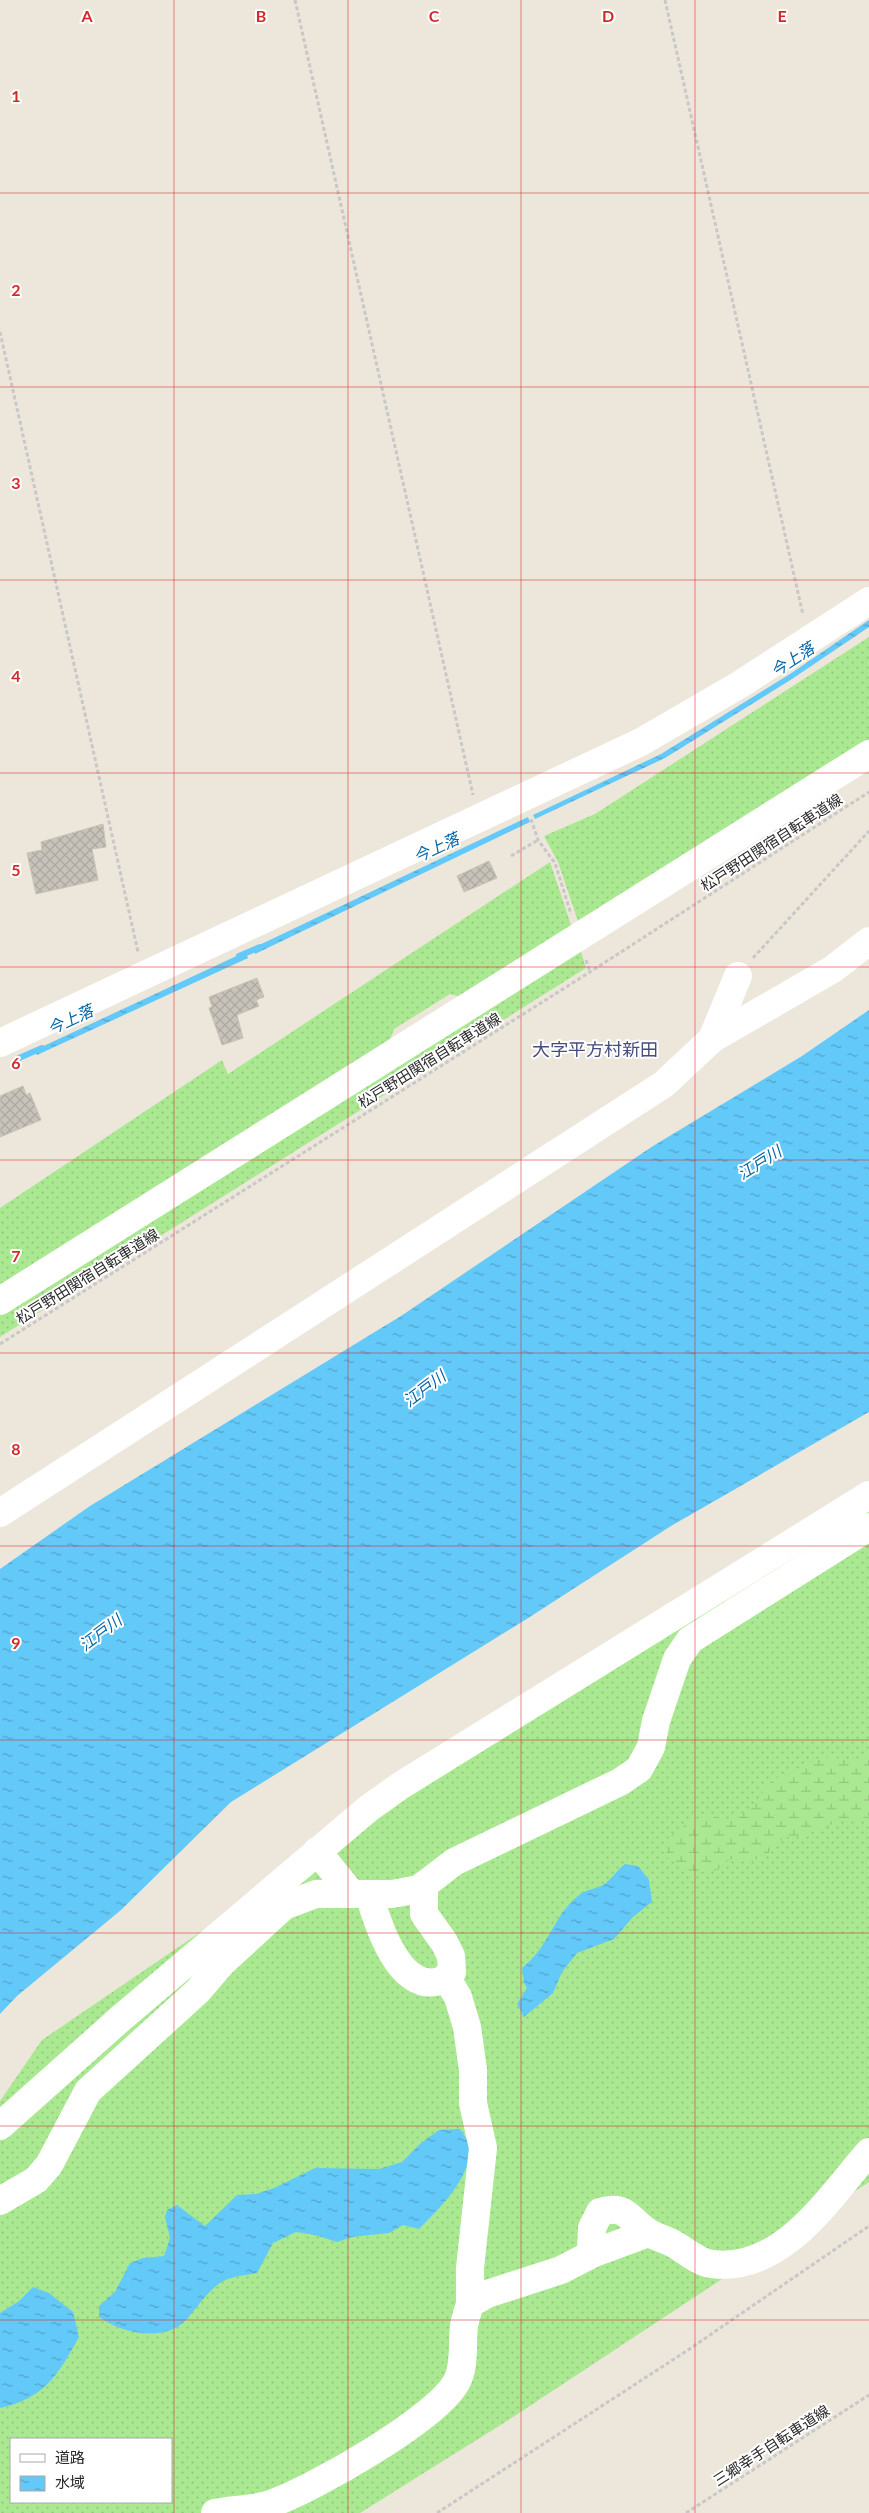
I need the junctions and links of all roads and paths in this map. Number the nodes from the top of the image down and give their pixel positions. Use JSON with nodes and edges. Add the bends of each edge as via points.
{"nodes":[{"id":1,"x":295,"y":0,"type":"edge"},
{"id":2,"x":665,"y":0,"type":"edge"},
{"id":3,"x":0,"y":332,"type":"edge"},
{"id":4,"x":869,"y":601,"type":"edge"},
{"id":5,"x":808,"y":640,"type":"junction"},
{"id":6,"x":869,"y":754,"type":"edge"},
{"id":7,"x":869,"y":792,"type":"edge"},
{"id":8,"x":478,"y":818,"type":"junction"},
{"id":9,"x":869,"y":830,"type":"edge"},
{"id":10,"x":536,"y":833,"type":"dead end"},
{"id":11,"x":538,"y":840,"type":"junction"},
{"id":12,"x":511,"y":856,"type":"dead end"},
{"id":13,"x":554,"y":863,"type":"dead end"},
{"id":14,"x":869,"y":941,"type":"edge"},
{"id":15,"x":144,"y":975,"type":"junction"},
{"id":16,"x":738,"y":976,"type":"joint"},
{"id":17,"x":712,"y":1039,"type":"junction"},
{"id":18,"x":0,"y":1043,"type":"edge"},
{"id":19,"x":0,"y":1301,"type":"edge"},
{"id":20,"x":0,"y":1344,"type":"edge"},
{"id":21,"x":869,"y":1495,"type":"edge"},
{"id":22,"x":0,"y":1513,"type":"edge"},
{"id":23,"x":869,"y":1527,"type":"edge"},
{"id":24,"x":317,"y":1851,"type":"junction"},
{"id":25,"x":424,"y":1885,"type":"junction"},
{"id":26,"x":360,"y":1894,"type":"junction"},
{"id":27,"x":446,"y":1976,"type":"junction"},
{"id":28,"x":0,"y":2126,"type":"edge"},
{"id":29,"x":869,"y":2152,"type":"edge"},
{"id":30,"x":0,"y":2201,"type":"edge"},
{"id":31,"x":869,"y":2226,"type":"edge"},
{"id":32,"x":648,"y":2233,"type":"junction"},
{"id":33,"x":594,"y":2253,"type":"junction"},
{"id":34,"x":470,"y":2304,"type":"junction"},
{"id":35,"x":869,"y":2395,"type":"edge"},
{"id":36,"x":215,"y":2513,"type":"edge"},
{"id":37,"x":437,"y":2513,"type":"edge"},
{"id":38,"x":686,"y":2513,"type":"edge"}],
"edges":[{"from":1,"to":8,"type":"path"},
{"from":2,"to":5,"type":"path"},
{"from":3,"to":15,"type":"path"},
{"from":4,"to":5,"type":"lane"},
{"from":5,"to":8,"type":"lane","via":[[673,724]]},
{"from":6,"to":19,"type":"lane"},
{"from":7,"to":20,"type":"path","name":"松戸野田関宿自転車道線"},
{"from":8,"to":15,"type":"lane"},
{"from":9,"to":16,"type":"path"},
{"from":10,"to":11,"type":"path"},
{"from":11,"to":12,"type":"path"},
{"from":11,"to":13,"type":"path"},
{"from":14,"to":17,"type":"lane","via":[[833,969]]},
{"from":15,"to":18,"type":"lane"},
{"from":16,"to":17,"type":"lane"},
{"from":17,"to":22,"type":"lane","via":[[664,1084]]},
{"from":21,"to":24,"type":"lane","via":[[400,1786]]},
{"from":23,"to":25,"type":"lane","via":[[690,1640],[676,1659],[651,1747],[639,1769],[620,1782],[454,1862]]},
{"from":24,"to":26,"type":"lane"},
{"from":24,"to":28,"type":"lane"},
{"from":25,"to":26,"type":"lane","via":[[410,1891]]},
{"from":25,"to":27,"type":"lane","via":[[424,1914],[451,1956],[452,1972]]},
{"from":26,"to":27,"type":"lane","via":[[399,1965],[422,1981],[441,1981]]},
{"from":26,"to":30,"type":"lane","via":[[316,1894],[284,1906],[222,1963],[198,1992],[88,2091],[50,2165],[36,2180]]},
{"from":27,"to":34,"type":"lane","via":[[458,1997],[467,2027],[473,2070],[473,2103],[483,2148],[470,2268]]},
{"from":29,"to":32,"type":"lane","via":[[800,2232],[754,2258],[731,2264],[710,2264]]},
{"from":31,"to":37,"type":"path","via":[[688,2350]]},
{"from":32,"to":33,"type":"lane"},
{"from":32,"to":33,"type":"lane","via":[[626,2212],[613,2208],[600,2212],[592,2228],[591,2250]]},
{"from":33,"to":34,"type":"lane","via":[[561,2270],[487,2294]]},
{"from":34,"to":36,"type":"lane","via":[[464,2325],[458,2379],[438,2404],[420,2419],[326,2479],[268,2504]]},
{"from":35,"to":38,"type":"path","name":"三郷幸手自転車道線"}]}
